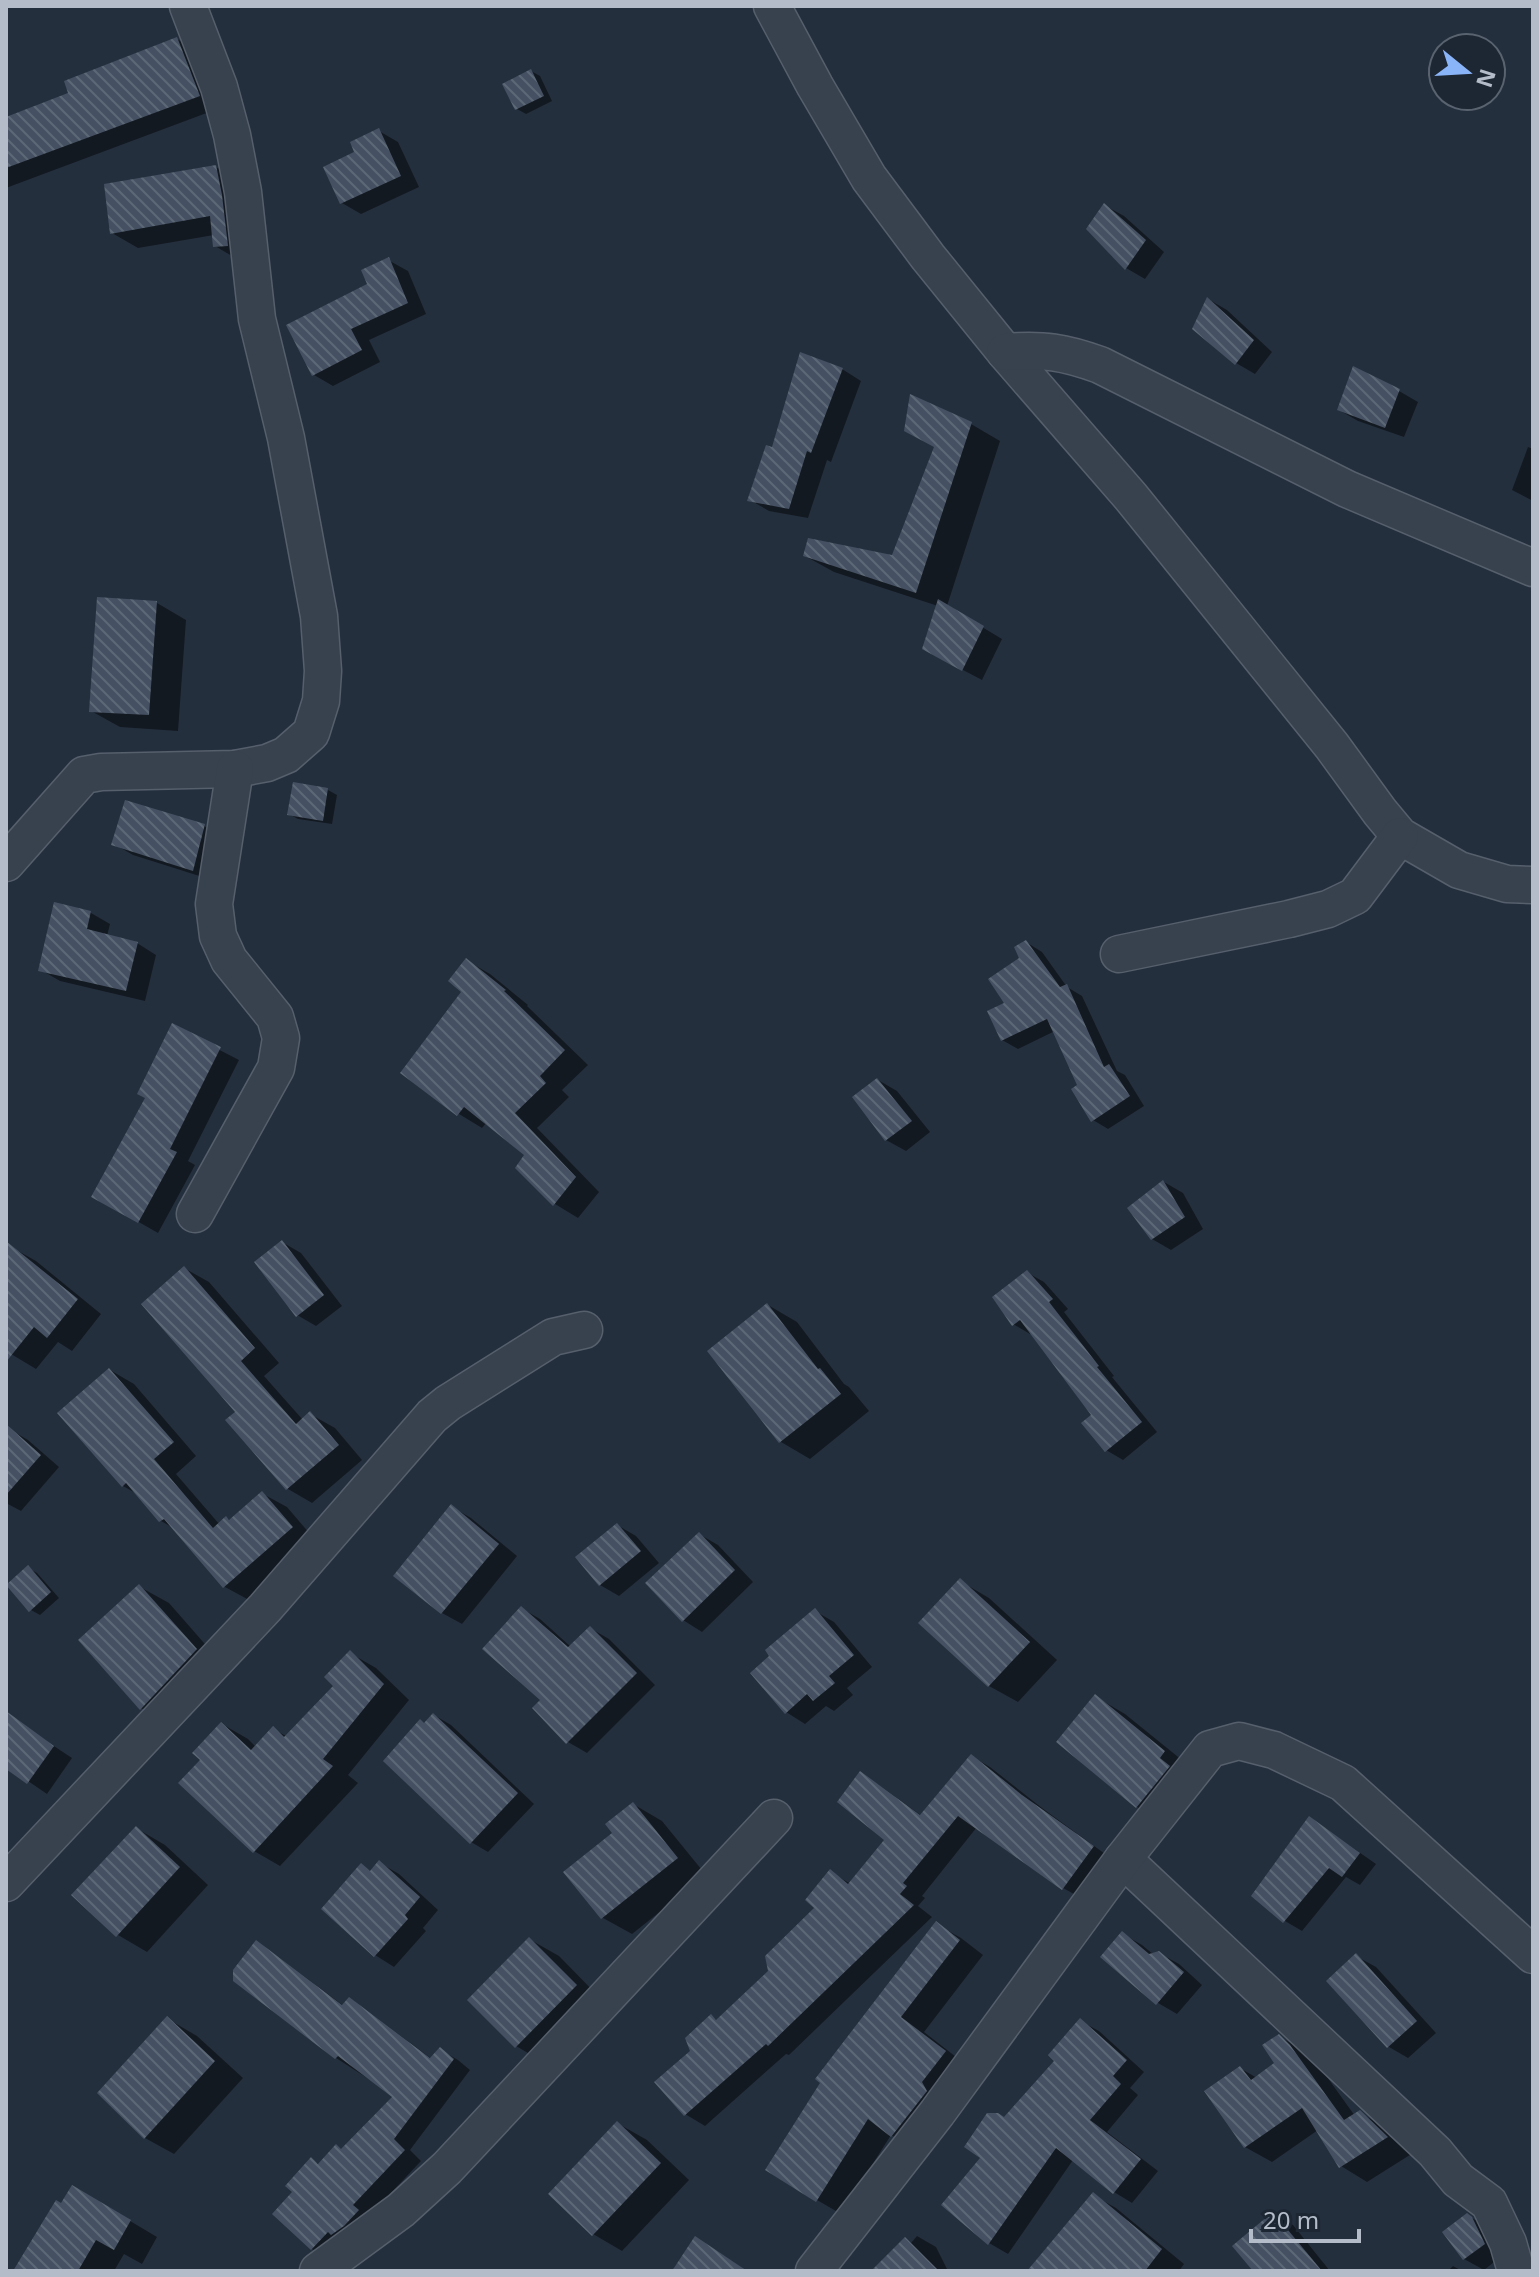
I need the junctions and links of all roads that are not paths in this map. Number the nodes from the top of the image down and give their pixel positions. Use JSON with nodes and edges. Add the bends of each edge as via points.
{"nodes":[{"id":1,"x":188,"y":6,"type":"edge"},
{"id":2,"x":772,"y":6,"type":"edge"},
{"id":3,"x":1005,"y":352,"type":"junction"},
{"id":4,"x":1533,"y":568,"type":"edge"},
{"id":5,"x":235,"y":769,"type":"junction"},
{"id":6,"x":1400,"y":836,"type":"junction"},
{"id":7,"x":6,"y":863,"type":"edge"},
{"id":8,"x":1533,"y":885,"type":"edge"},
{"id":9,"x":1119,"y":954,"type":"dead end"},
{"id":10,"x":195,"y":1214,"type":"dead end"},
{"id":11,"x":584,"y":1330,"type":"dead end"},
{"id":12,"x":774,"y":1818,"type":"dead end"},
{"id":13,"x":1123,"y":1859,"type":"junction"},
{"id":14,"x":6,"y":1883,"type":"edge"},
{"id":15,"x":1533,"y":1955,"type":"edge"},
{"id":16,"x":318,"y":2271,"type":"edge"},
{"id":17,"x":814,"y":2271,"type":"edge"},
{"id":18,"x":1516,"y":2271,"type":"edge"}],
"edges":[{"from":1,"to":5,"type":"street","via":[[232,135],[257,319],[286,438],[322,657],[321,701],[311,733],[286,755]]},
{"from":2,"to":3,"type":"street","via":[[869,178]]},
{"from":3,"to":4,"type":"street","via":[[1039,350],[1100,365],[1347,489]]},
{"from":3,"to":6,"type":"street","via":[[1131,497]]},
{"from":5,"to":7,"type":"street","via":[[84,775]]},
{"from":5,"to":10,"type":"street","via":[[214,904],[218,936],[229,960],[275,1017],[281,1038],[276,1068]]},
{"from":6,"to":8,"type":"street","via":[[1459,870],[1507,884]]},
{"from":6,"to":9,"type":"street","via":[[1355,896],[1328,909]]},
{"from":11,"to":14,"type":"street","via":[[553,1337],[432,1416],[265,1608]]},
{"from":12,"to":16,"type":"street","via":[[447,2168],[401,2210]]},
{"from":13,"to":15,"type":"street","via":[[1210,1749],[1239,1741],[1274,1750],[1343,1783]]},
{"from":13,"to":17,"type":"street"},
{"from":13,"to":18,"type":"street","via":[[1435,2152],[1458,2180],[1489,2203]]}]}
